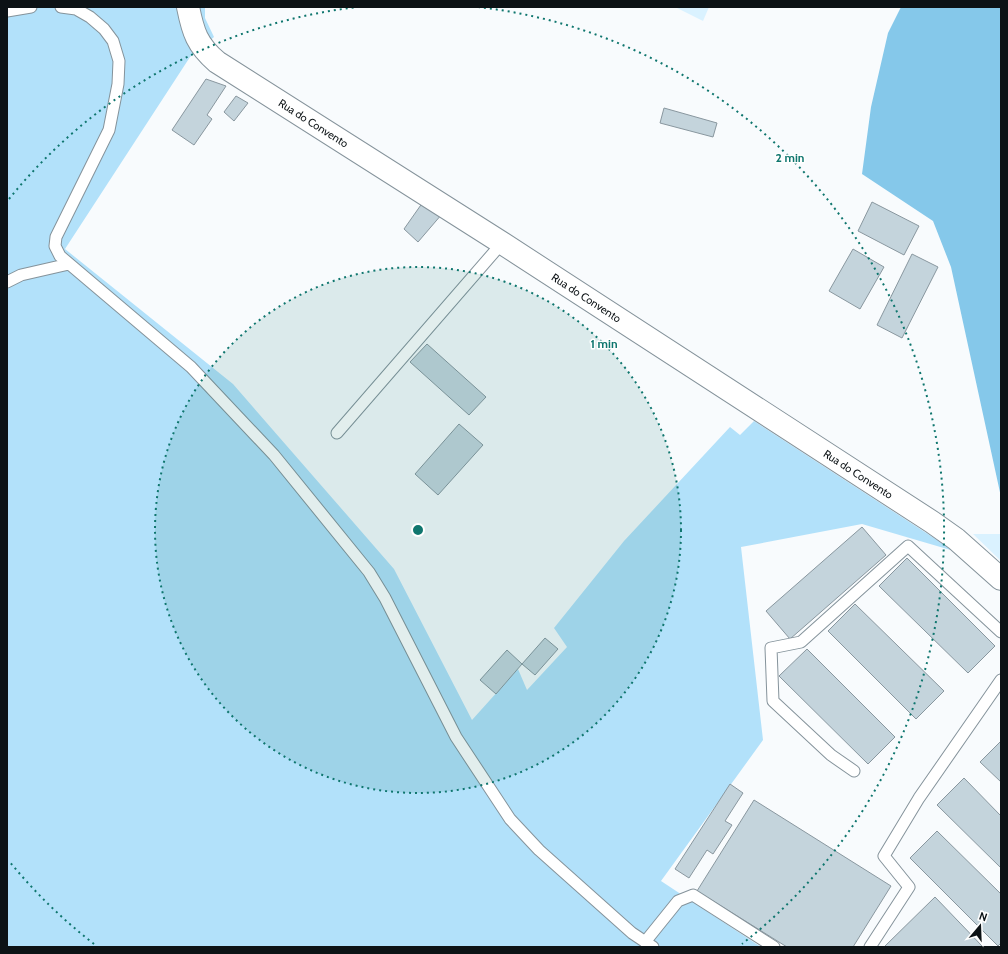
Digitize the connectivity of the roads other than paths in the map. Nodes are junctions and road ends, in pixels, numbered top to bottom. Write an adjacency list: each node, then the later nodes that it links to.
1 (31, 7): 4 (lane)
2 (65, 7): 6 (lane)
3 (188, 7): 5 (street, Rua do Convento)
4 (7, 11)
5 (502, 243): 8 (lane); 9 (street, Rua do Convento)
6 (69, 264): 7 (lane); 13 (lane)
7 (7, 282)
8 (337, 433)
9 (1001, 579)
10 (1001, 632): 12 (lane)
11 (1001, 680): 15 (lane)
12 (854, 771)
13 (649, 944): 14 (lane)
14 (774, 947)
15 (870, 947)

